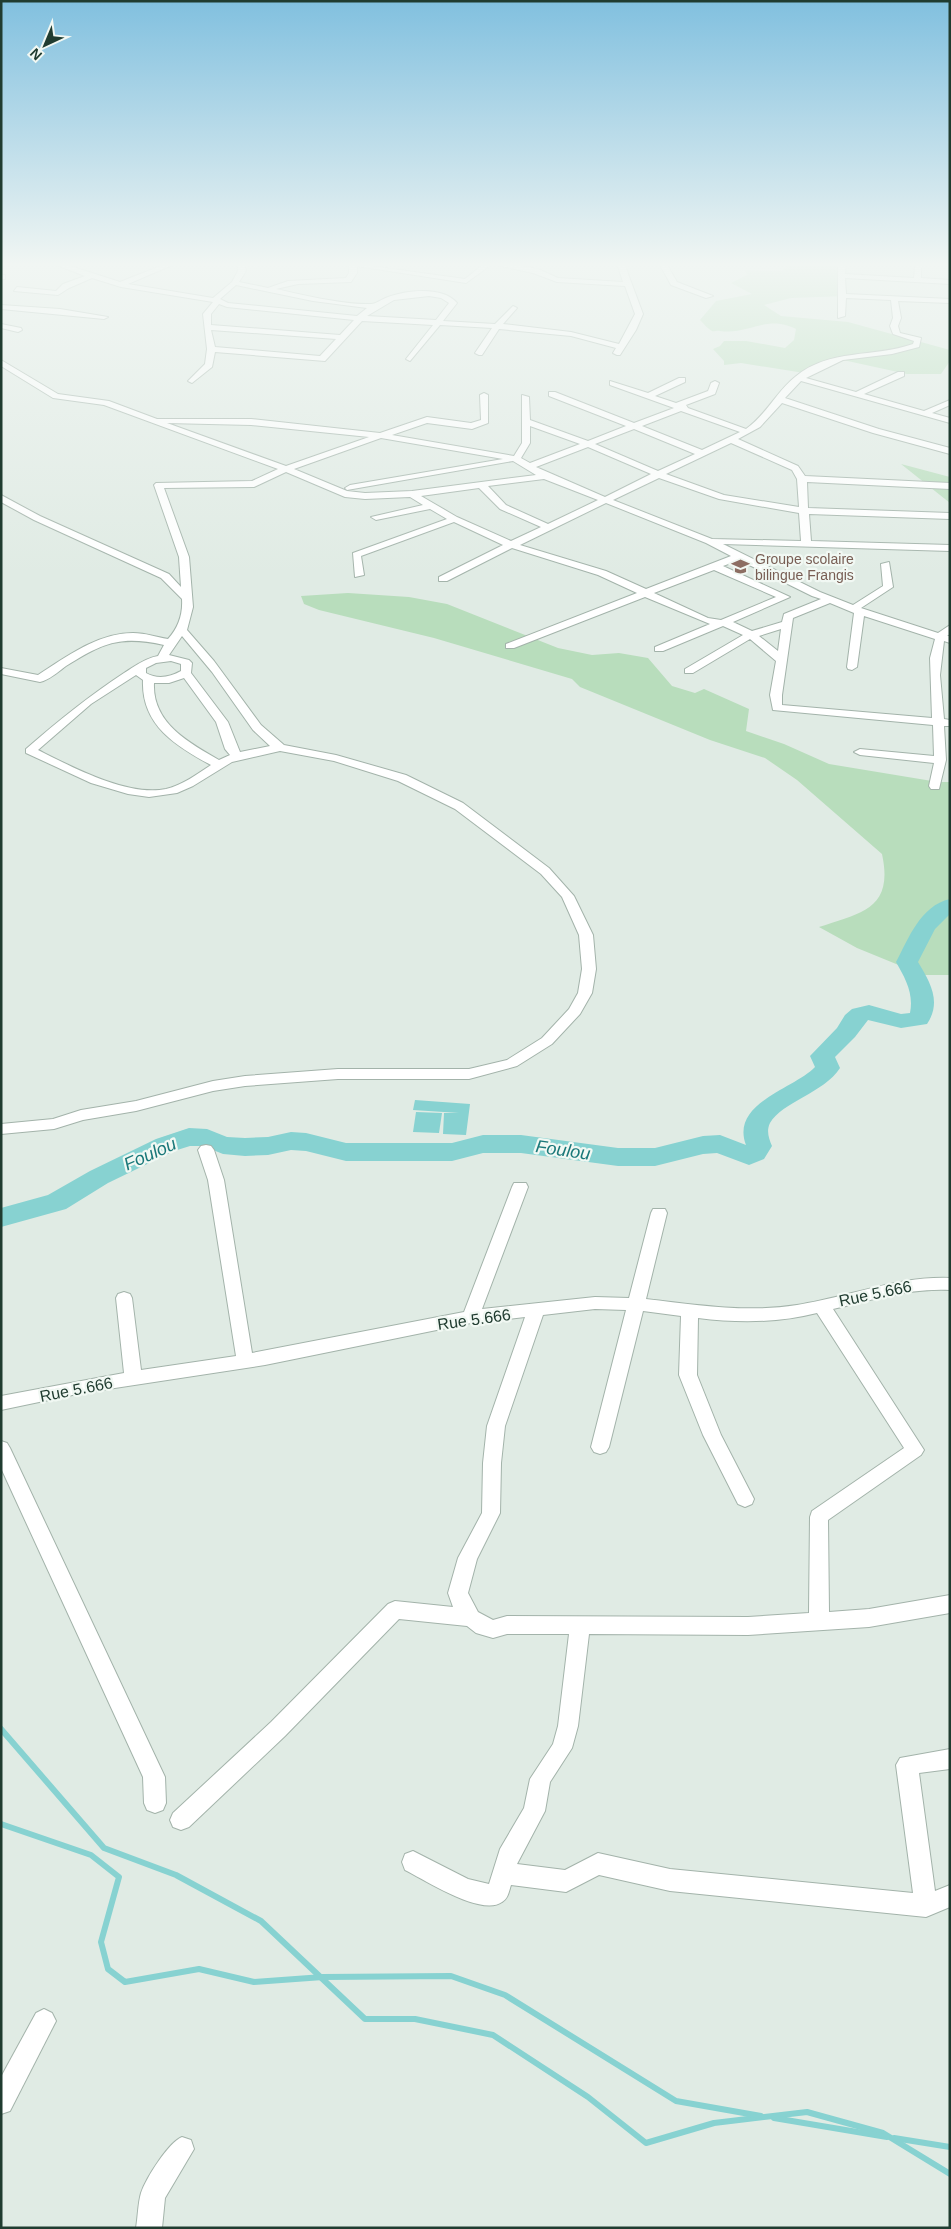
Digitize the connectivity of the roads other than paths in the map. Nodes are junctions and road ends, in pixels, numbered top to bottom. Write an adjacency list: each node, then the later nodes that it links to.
1 (9, 367): 19 (street)
2 (207, 367): 7 (street)
3 (821, 367): 5 (street)
4 (901, 374): 11 (street)
5 (798, 378): 11 (street); 15 (street)
6 (682, 380): 13 (street)
7 (192, 381)
8 (613, 383): 13 (street)
9 (715, 383): 17 (street)
10 (552, 394): 22 (street)
11 (858, 394): 18 (street)
12 (484, 395): 24 (street)
13 (650, 395): 17 (street)
14 (525, 397): 21 (street)
15 (779, 399): 23 (street); 27 (street)
16 (950, 402): 18 (street)
17 (681, 406): 22 (street); 23 (street)
18 (924, 414): 20 (street)
19 (151, 420): 24 (street); 31 (street)
20 (950, 421)
21 (526, 422): 26 (street); 29 (street)
22 (632, 426): 26 (street); 28 (street)
23 (747, 432): 25 (street)
24 (381, 435): 29 (street); 31 (street)
25 (730, 440): 28 (street); 34 (street)
26 (587, 444): 30 (street); 32 (street)
27 (950, 451)
28 (701, 453): 32 (street)
29 (516, 460): 30 (street); 37 (street)
30 (529, 467): 33 (street)
31 (286, 469): 37 (street); 57 (street)
32 (660, 475): 40 (street); 42 (street)
33 (545, 476): 35 (street); 40 (street)
34 (802, 479): 36 (street); 42 (street)
35 (482, 486): 38 (street); 46 (street)
36 (950, 486)
37 (335, 490): 38 (street)
38 (412, 494): 41 (street)
39 (1, 498): 57 (street)
40 (606, 500): 46 (street); 47 (street)
41 (430, 506): 44 (street); 45 (street)
42 (804, 511): 43 (street); 48 (street)
43 (950, 516)
44 (376, 517)
45 (454, 519): 49 (street); 54 (street)
46 (548, 527): 49 (street)
47 (709, 540): 48 (street); 51 (street)
48 (806, 544): 50 (street)
49 (511, 545): 55 (street); 56 (street)
50 (950, 548)
51 (740, 556): 53 (street); 58 (street)
52 (886, 564): 59 (street)
53 (714, 566): 56 (street); 60 (street)
54 (359, 575)
55 (443, 579)
56 (644, 593): 60 (street); 67 (street)
57 (186, 597): 63 (street)
58 (831, 600): 59 (street); 61 (street)
59 (856, 610): 65 (street); 72 (street)
60 (724, 622): 64 (street); 68 (street)
61 (785, 626): 64 (street); 70 (street)
62 (950, 628): 65 (street)
63 (182, 630): 66 (street); 78 (street)
64 (752, 634): 70 (street); 74 (street)
65 (945, 639): 77 (street)
66 (170, 643): 69 (street); 73 (street)
67 (510, 646)
68 (659, 649)
69 (162, 658): 71 (street); 75 (street)
70 (782, 660): 77 (street)
71 (141, 667): 76 (street); 82 (street)
72 (852, 667)
73 (1, 671)
74 (689, 671)
75 (186, 673): 76 (street); 80 (street)
76 (149, 679): 82 (street)
77 (944, 722): 81 (street)
78 (280, 748): 80 (street); 84 (street)
79 (860, 752): 81 (street)
80 (237, 756): 82 (street)
81 (940, 760): 83 (street)
82 (219, 765)
83 (935, 786)
84 (1, 1128)
85 (206, 1150): 95 (street)
86 (520, 1187): 94 (street)
87 (659, 1213): 90 (street)
88 (950, 1284): 91 (street, Rue 5.666)
89 (124, 1298): 96 (street)
90 (635, 1304): 92 (street, Rue 5.666); 93 (street, Rue 5.666); 98 (street)
91 (821, 1305): 93 (street, Rue 5.666); 103 (street)
92 (536, 1311): 94 (street, Rue 5.666); 102 (street)
93 (690, 1312): 100 (street)
94 (471, 1317): 95 (street, Rue 5.666)
95 (246, 1361): 96 (street, Rue 5.666)
96 (133, 1378): 97 (street, Rue 5.666)
97 (1, 1403)
98 (600, 1446)
99 (1, 1448): 106 (street)
100 (745, 1499)
101 (950, 1604): 103 (street)
102 (471, 1618): 104 (street); 107 (street)
103 (819, 1621): 104 (street)
104 (580, 1625): 109 (street)
105 (950, 1759): 111 (street)
106 (155, 1803)
107 (181, 1820)
108 (413, 1862): 109 (street)
109 (503, 1873): 111 (street)
110 (950, 1896): 111 (street)
111 (926, 1906)
112 (44, 2021): 113 (street)
113 (1, 2102)
114 (182, 2150): 115 (street)
115 (149, 2228)

